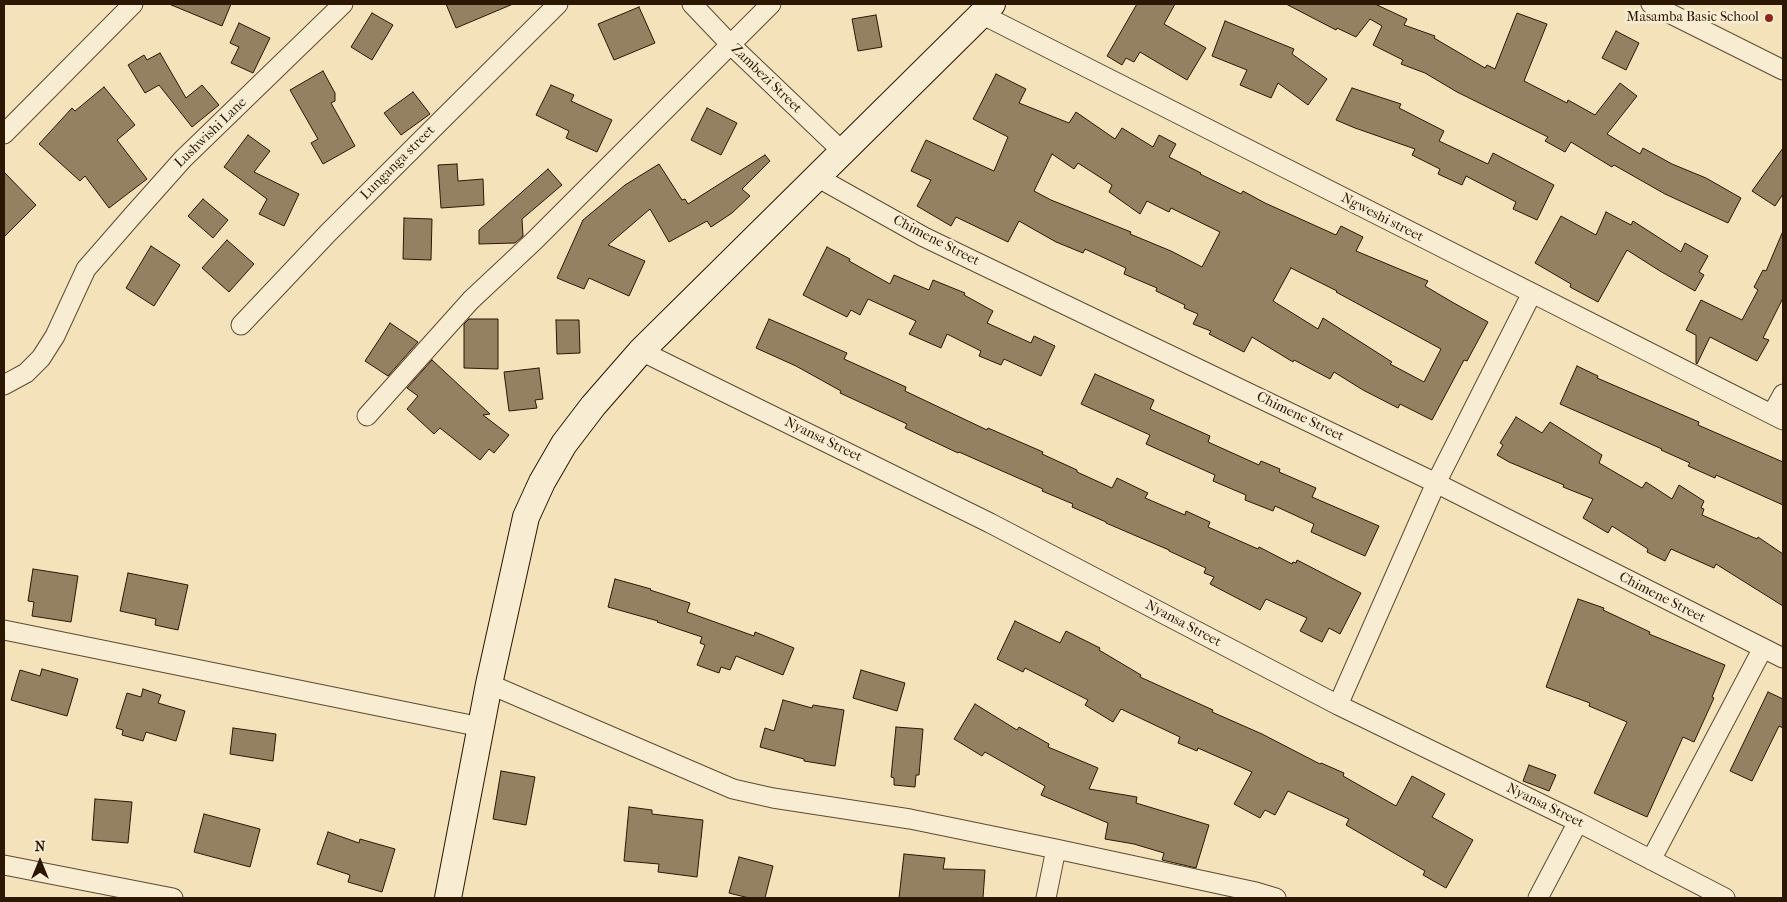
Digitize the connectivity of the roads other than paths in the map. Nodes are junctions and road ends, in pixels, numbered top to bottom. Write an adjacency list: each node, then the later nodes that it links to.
1 (133, 4): 10 (street)
2 (343, 4): 16 (street, Lushwishi Lane)
3 (558, 4): 14 (street, Lunganga street)
4 (692, 4): 8 (street, Zambezi Street)
5 (771, 4): 8 (street)
6 (1651, 4): 9 (street)
7 (987, 9): 11 (street); 13 (street, Ngweshi street)
8 (731, 44): 11 (street, Zambezi Street); 18 (street)
9 (1783, 70)
10 (4, 134)
11 (842, 152): 12 (street)
12 (817, 177): 15 (street); 20 (street, Chimene Street)
13 (1532, 294): 19 (street, Ngweshi street); 20 (street)
14 (241, 326)
15 (641, 351): 24 (street); 25 (street, Nyansa Street)
16 (4, 384)
17 (1783, 394): 19 (street)
18 (367, 416)
19 (1778, 417)
20 (1436, 484): 22 (street, Chimene Street); 25 (street)
21 (4, 630): 26 (street)
22 (1763, 648): 23 (street, Chimene Street); 29 (street)
23 (1783, 658)
24 (489, 684): 26 (street); 28 (street)
25 (1338, 706): 27 (street, Nyansa Street)
26 (481, 727): 32 (street)
27 (1578, 822): 29 (street, Nyansa Street); 35 (street)
28 (1056, 849): 33 (street); 34 (street)
29 (1651, 860): 36 (street, Nyansa Street)
30 (4, 865): 31 (street)
31 (173, 898)
32 (448, 898)
33 (1046, 898)
34 (1276, 898)
35 (1538, 898)
36 (1725, 898)

